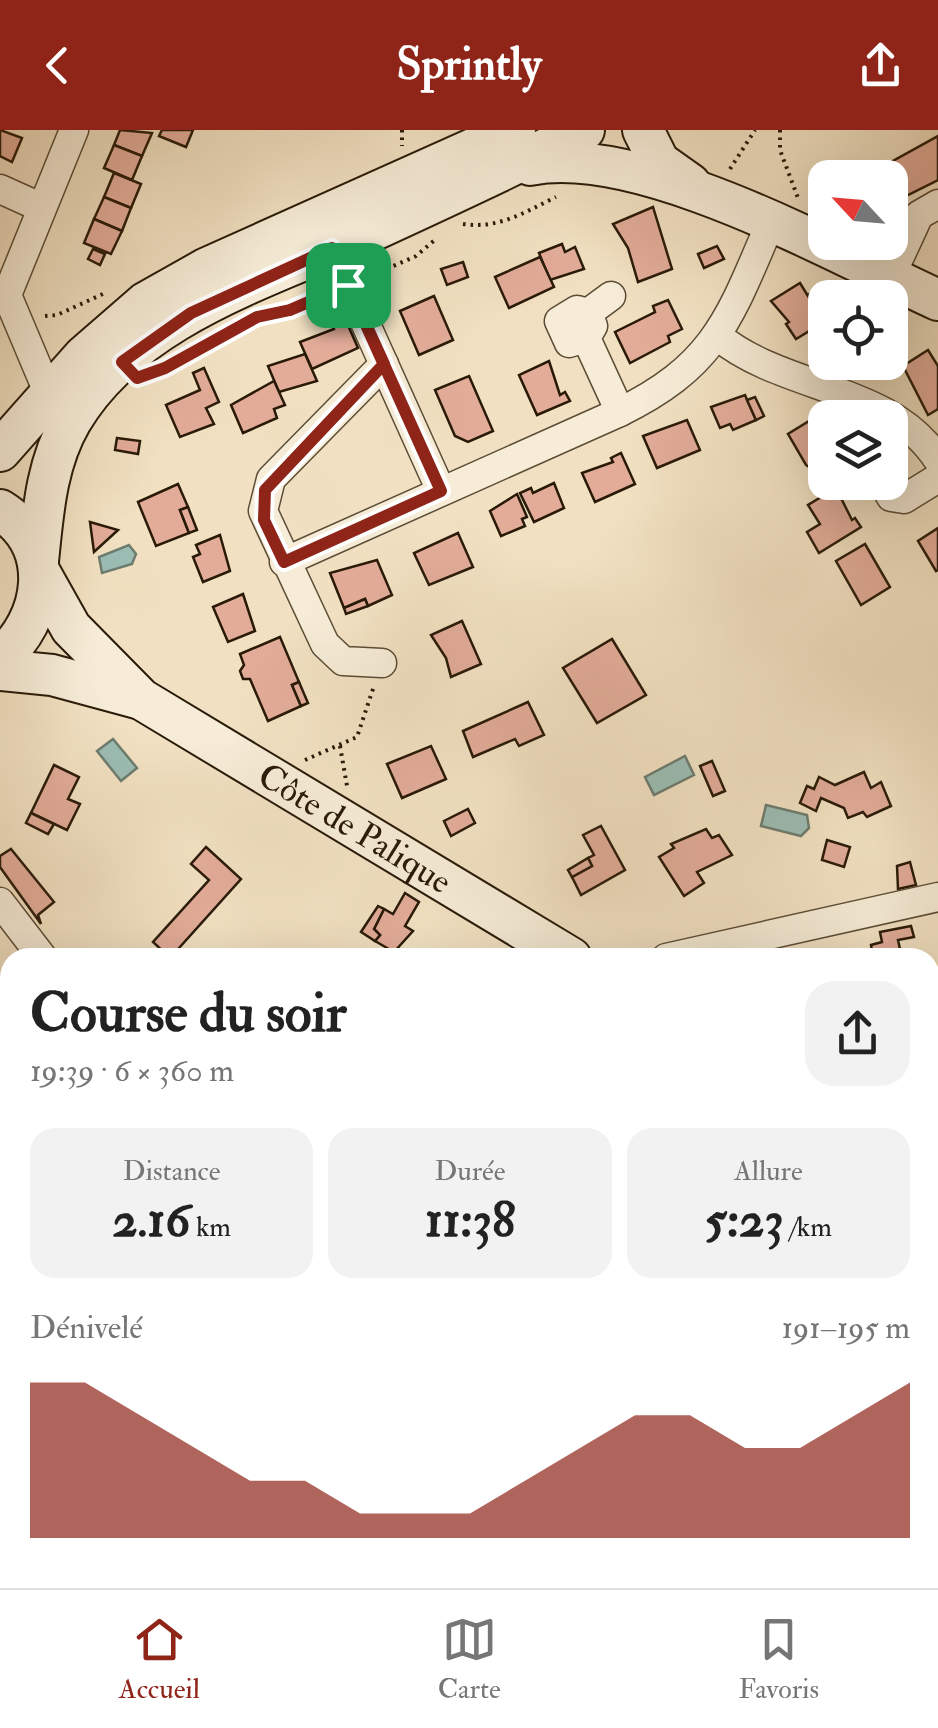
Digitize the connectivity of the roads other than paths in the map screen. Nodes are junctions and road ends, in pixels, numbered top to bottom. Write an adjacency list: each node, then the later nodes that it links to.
1 (74, 130): 10 (street)
2 (516, 130): 18 (street)
3 (584, 130): 6 (street)
4 (644, 130): 8 (street)
5 (604, 147): 6 (street); 8 (street)
6 (502, 172): 12 (street)
7 (0, 189): 10 (street)
8 (710, 198): 11 (street)
9 (938, 204): 13 (street)
10 (40, 207): 18 (street)
11 (781, 229): 13 (street); 16 (street)
12 (332, 248): 17 (street); 29 (street)
13 (890, 278): 15 (street)
14 (610, 296): 20 (street)
15 (938, 300)
16 (719, 336): 19 (street); 20 (street)
17 (384, 364): 25 (street); 28 (street)
18 (50, 397): 22 (street)
19 (849, 400)
20 (620, 412): 25 (street)
21 (908, 428): 23 (street)
22 (0, 451)
23 (938, 460)
24 (938, 478): 26 (street)
25 (441, 491): 28 (street)
26 (908, 497)
27 (0, 510): 29 (street, Côte de Palique)
28 (284, 562): 31 (street)
29 (38, 566): 30 (street); 33 (street, Côte de Palique)
30 (0, 658)
31 (382, 663)
32 (0, 670): 33 (street, Côte de Palique)
33 (141, 699): 38 (street, Côte de Palique)
34 (931, 898): 36 (street); 39 (street)
35 (0, 902): 37 (street)
36 (938, 925)
37 (35, 948)
38 (554, 948)
39 (710, 948)

